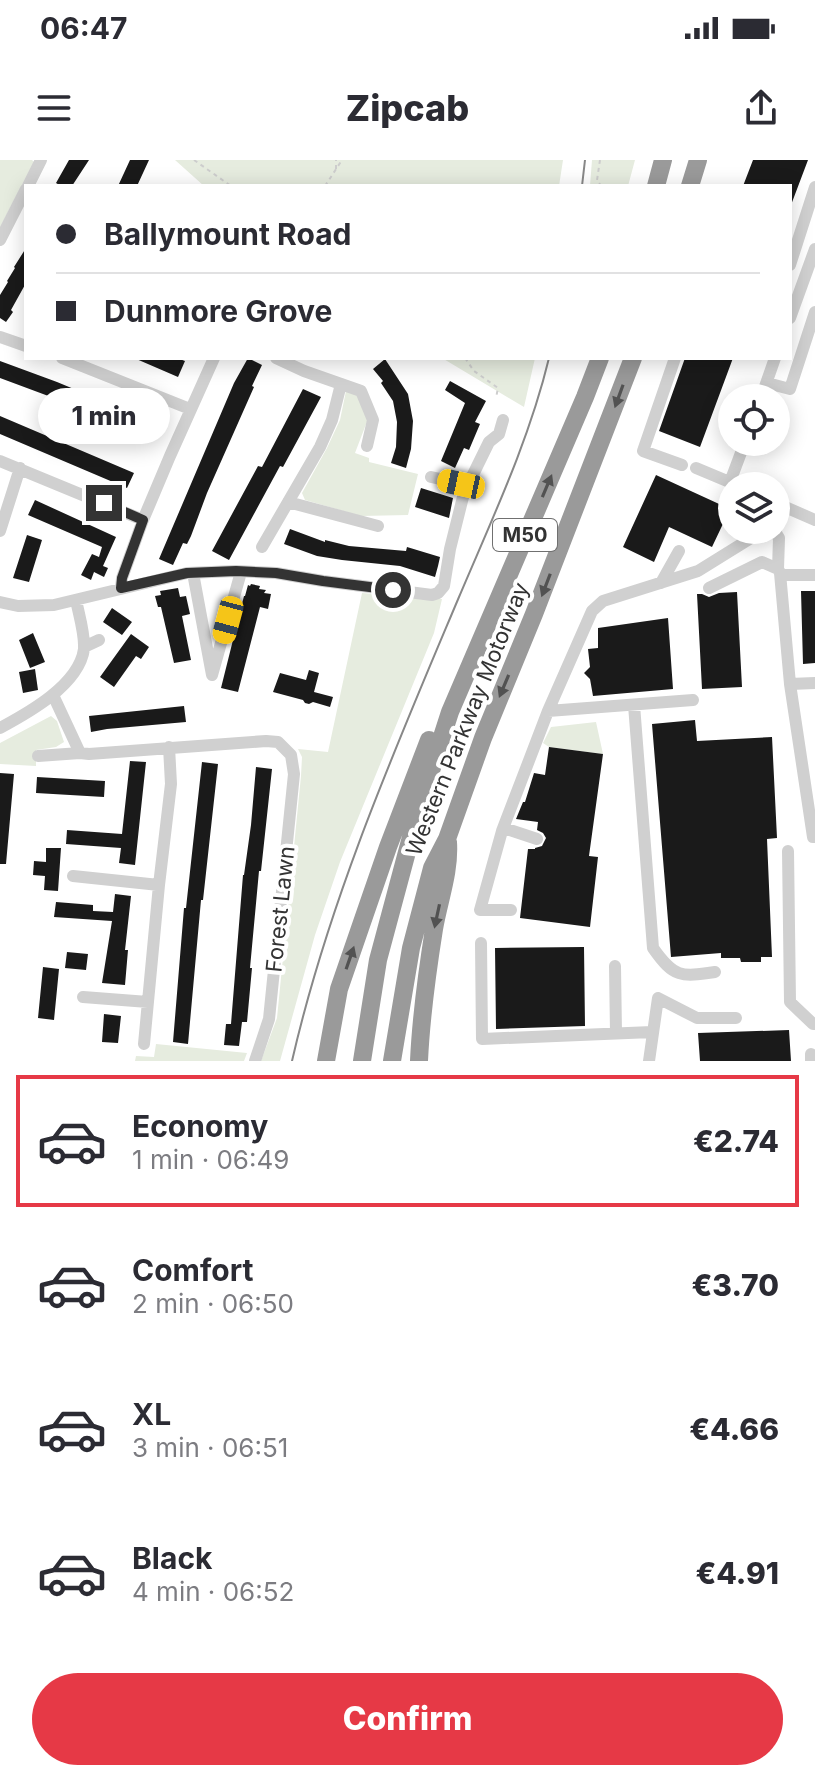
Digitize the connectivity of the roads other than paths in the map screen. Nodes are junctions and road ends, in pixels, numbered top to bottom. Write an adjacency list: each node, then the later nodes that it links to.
1 (41, 160): 4 (street)
2 (663, 160): 5 (highway)
3 (698, 160): 6 (highway)
4 (29, 184)
5 (657, 184)
6 (691, 184)
7 (815, 187): 11 (street)
8 (24, 194): 9 (street)
9 (0, 240)
10 (815, 249): 13 (street)
11 (792, 259)
12 (792, 274): 13 (street)
13 (802, 286): 14 (street)
14 (792, 312)
15 (815, 312): 25 (street)
16 (0, 337): 17 (street)
17 (24, 345)
18 (79, 360): 27 (street)
19 (213, 360): 27 (street)
20 (280, 360): 26 (street)
21 (599, 360): 62 (highway, Western Parkway Motorway / M50, one-way to 21)
22 (632, 360): 69 (highway, Western Parkway Motorway / M50, one-way to 69)
23 (674, 360): 33 (street)
24 (774, 360): 25 (street)
25 (767, 383)
26 (341, 384): 29 (street); 35 (street)
27 (190, 409): 37 (street)
28 (503, 420): 34 (street)
29 (367, 446)
30 (0, 461): 31 (street)
31 (20, 468): 37 (street); 40 (street)
32 (431, 477): 34 (street)
33 (718, 478)
34 (468, 485): 46 (street)
35 (288, 502): 39 (street); 43 (street)
36 (790, 510): 38 (street)
37 (143, 520): 50 (street)
38 (815, 520)
39 (378, 526)
40 (0, 531)
41 (741, 544): 49 (street)
42 (779, 544): 45 (street)
43 (262, 547)
44 (679, 551): 49 (street)
45 (779, 571): 48 (street); 51 (street); 57 (street)
46 (241, 572): 47 (street); 47 (street)
47 (193, 573): 50 (street)
48 (815, 575)
49 (661, 583): 61 (street)
50 (121, 588): 52 (street)
51 (709, 588)
52 (76, 600): 53 (street); 55 (street)
53 (0, 602)
54 (99, 640): 55 (street)
55 (84, 647): 58 (street)
56 (815, 683): 57 (street)
57 (790, 684): 68 (street)
58 (53, 695): 63 (street); 65 (street)
59 (693, 700): 60 (street)
60 (634, 705): 61 (street); 77 (street)
61 (548, 711): 67 (street)
62 (450, 712): 86 (highway, M50, one-way to 62); 87 (highway, Western Parkway Motorway / M50)
63 (0, 728)
64 (169, 747): 65 (street); 73 (street); 85 (street, Forest Lawn)
65 (80, 753): 66 (street)
66 (38, 756)
67 (504, 828): 70 (street); 74 (street)
68 (815, 837)
69 (447, 839): 88 (highway, Western Parkway Motorway / M50); 89 (highway, M50, one-way to 89)
70 (537, 839)
71 (788, 851): 81 (street)
72 (73, 876): 73 (street)
73 (159, 885): 79 (street)
74 (511, 910)
75 (481, 943): 83 (street)
76 (615, 966): 83 (street)
77 (715, 972)
78 (83, 997): 79 (street)
79 (148, 1002): 84 (street)
80 (736, 1018): 82 (street)
81 (815, 1024)
82 (652, 1032): 83 (street); 90 (street)
83 (616, 1033)
84 (144, 1044)
85 (255, 1061)
86 (324, 1061)
87 (362, 1061)
88 (392, 1061)
89 (419, 1061)
90 (649, 1061)

